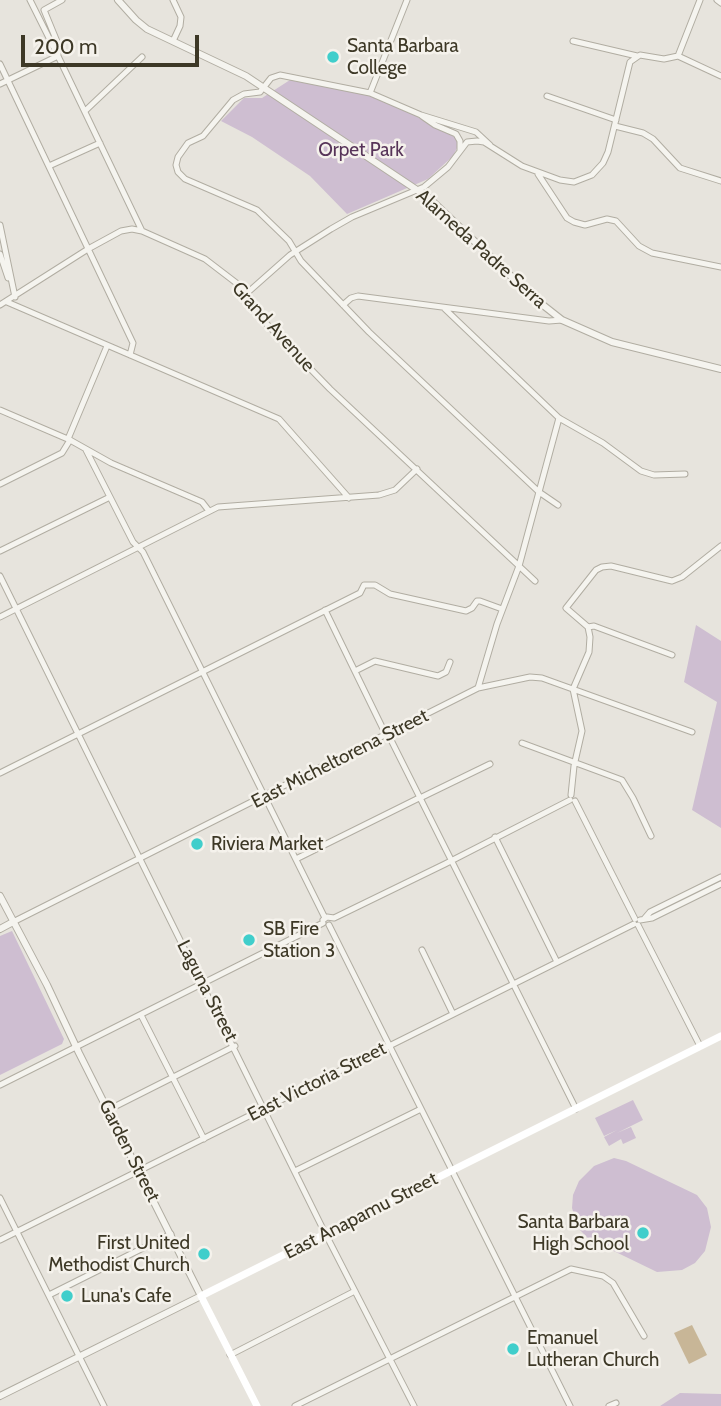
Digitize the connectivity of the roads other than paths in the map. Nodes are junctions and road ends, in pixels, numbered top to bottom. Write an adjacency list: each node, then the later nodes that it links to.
1 (30, 0): 9 (street)
2 (62, 0): 9 (street)
3 (118, 0): 7 (street, Alameda Padre Serra)
4 (173, 0): 7 (street)
5 (407, 0): 18 (street)
6 (700, 0): 11 (street)
7 (173, 41): 17 (street, Alameda Padre Serra)
8 (573, 41): 10 (street)
9 (58, 56): 15 (street); 20 (street)
10 (637, 56): 11 (street); 22 (street)
11 (678, 56): 14 (street)
12 (142, 57): 20 (street)
13 (0, 64): 15 (street)
14 (721, 76)
15 (7, 80): 16 (street); 26 (street)
16 (0, 84)
17 (264, 88): 18 (street); 29 (street, Alameda Padre Serra); 33 (street)
18 (370, 93): 21 (street)
19 (547, 96): 22 (street)
20 (85, 111): 23 (street)
21 (421, 115): 24 (street); 25 (street)
22 (615, 123): 27 (street); 28 (street)
23 (100, 143): 26 (street); 31 (street)
24 (490, 145): 25 (street); 27 (street)
25 (460, 150): 29 (street)
26 (49, 166): 32 (street)
27 (537, 172): 35 (street)
28 (721, 181)
29 (418, 190): 33 (street); 42 (street, Alameda Padre Serra)
30 (0, 225): 37 (street)
31 (142, 231): 32 (street); 36 (street, Grand Avenue)
32 (88, 249): 37 (street); 44 (street)
33 (295, 251): 36 (street); 40 (street)
34 (0, 254): 37 (street)
35 (721, 267)
36 (246, 294): 50 (street, Grand Avenue)
37 (15, 297): 38 (street)
38 (7, 302): 39 (street); 43 (street)
39 (0, 305)
40 (344, 305): 41 (street); 53 (street)
41 (445, 309): 42 (street); 47 (street)
42 (562, 320): 45 (street, Alameda Padre Serra)
43 (107, 346): 44 (street); 48 (street)
44 (130, 355): 55 (street)
45 (721, 369)
46 (0, 410): 48 (street)
47 (559, 418): 51 (street); 53 (street)
48 (69, 439): 49 (street); 52 (street)
49 (86, 450): 54 (street); 57 (street)
50 (417, 469): 55 (street); 61 (street, Grand Avenue)
51 (685, 474)
52 (0, 484)
53 (539, 492): 56 (street); 61 (street)
54 (110, 497): 58 (street); 60 (street)
55 (349, 498): 57 (street)
56 (558, 505)
57 (209, 511): 58 (street)
58 (139, 547): 64 (street); 71 (street)
59 (721, 547): 68 (street)
60 (0, 551)
61 (519, 566): 63 (street, Grand Avenue); 65 (street)
62 (0, 576): 64 (street, Laguna Street)
63 (535, 581)
64 (16, 609): 67 (street); 76 (street, Laguna Street)
65 (502, 609): 66 (street); 73 (street)
66 (325, 610): 71 (street); 72 (street)
67 (0, 617)
68 (588, 627): 69 (street); 74 (street)
69 (672, 655)
70 (450, 662): 72 (street)
71 (203, 671): 76 (street); 82 (street)
72 (355, 671): 77 (street)
73 (478, 688): 74 (street, East Micheltorena Street); 77 (street, East Micheltorena Street)
74 (573, 689): 75 (street, East Micheltorena Street); 79 (street)
75 (692, 732)
76 (79, 734): 81 (street); 87 (street, Laguna Street)
77 (387, 735): 82 (street, East Micheltorena Street); 83 (street)
78 (522, 743): 79 (street)
79 (575, 761): 84 (street); 85 (street)
80 (490, 764): 83 (street)
81 (0, 773)
82 (265, 796): 87 (street, East Micheltorena Street); 88 (street)
83 (419, 798): 88 (street); 89 (street)
84 (572, 799): 86 (street); 95 (street)
85 (651, 836)
86 (495, 838): 89 (street); 98 (street)
87 (141, 858): 94 (street, East Micheltorena Street); 99 (street, Laguna Street)
88 (296, 859): 93 (street)
89 (452, 861): 93 (street); 100 (street)
90 (721, 877): 95 (street, East Victoria Street)
91 (721, 884): 95 (street, East Victoria Street)
92 (0, 896): 94 (street, Garden Street)
93 (327, 921): 99 (street); 105 (street)
94 (13, 922): 96 (street, East Micheltorena Street); 107 (street, Garden Street)
95 (638, 922): 98 (street, East Victoria Street); 106 (street)
96 (0, 929)
97 (422, 950): 101 (street)
98 (557, 962): 100 (street, East Victoria Street)
99 (203, 984): 102 (street); 104 (street, Laguna Street)
100 (513, 984): 101 (street, East Victoria Street); 112 (street)
101 (453, 1014): 105 (street, East Victoria Street)
102 (141, 1015): 107 (street); 108 (street)
103 (721, 1036): 106 (main road, East Anapamu Street)
104 (235, 1046): 108 (street); 110 (street, Laguna Street)
105 (389, 1046): 110 (street, East Victoria Street); 111 (street)
106 (699, 1046): 112 (main road, East Anapamu Street)
107 (76, 1047): 109 (street); 113 (street, Garden Street)
108 (172, 1077): 113 (street); 114 (street)
109 (0, 1085)
110 (265, 1108): 114 (street, East Victoria Street); 117 (street, Laguna Street)
111 (421, 1109): 115 (street); 117 (street)
112 (576, 1109): 115 (main road, East Anapamu Street)
113 (108, 1110): 116 (street, Garden Street)
114 (204, 1139): 116 (street, East Victoria Street)
115 (452, 1170): 120 (main road, East Anapamu Street); 125 (street)
116 (138, 1171): 119 (street, East Victoria Street); 121 (street, Garden Street)
117 (295, 1171): 120 (street, Laguna Street)
118 (0, 1198): 119 (street)
119 (16, 1232): 122 (street, East Victoria Street); 124 (street)
120 (326, 1233): 123 (street, Laguna Street); 126 (main road, East Anapamu Street)
121 (171, 1234): 124 (street); 126 (street, Garden Street)
122 (0, 1240)
123 (355, 1291): 128 (street); 130 (street, Laguna Street)
124 (49, 1295): 129 (street)
125 (514, 1295): 127 (street); 130 (street); 136 (street)
126 (201, 1296): 128 (main road, Garden Street); 129 (street, East Anapamu Street)
127 (644, 1336)
128 (230, 1354): 133 (main road, Garden Street)
129 (79, 1356): 131 (street, East Anapamu Street); 132 (street)
130 (390, 1358): 134 (street); 135 (street, Laguna Street)
131 (0, 1396)
132 (104, 1406)
133 (257, 1406)
134 (295, 1406)
135 (414, 1406)
136 (570, 1406)

